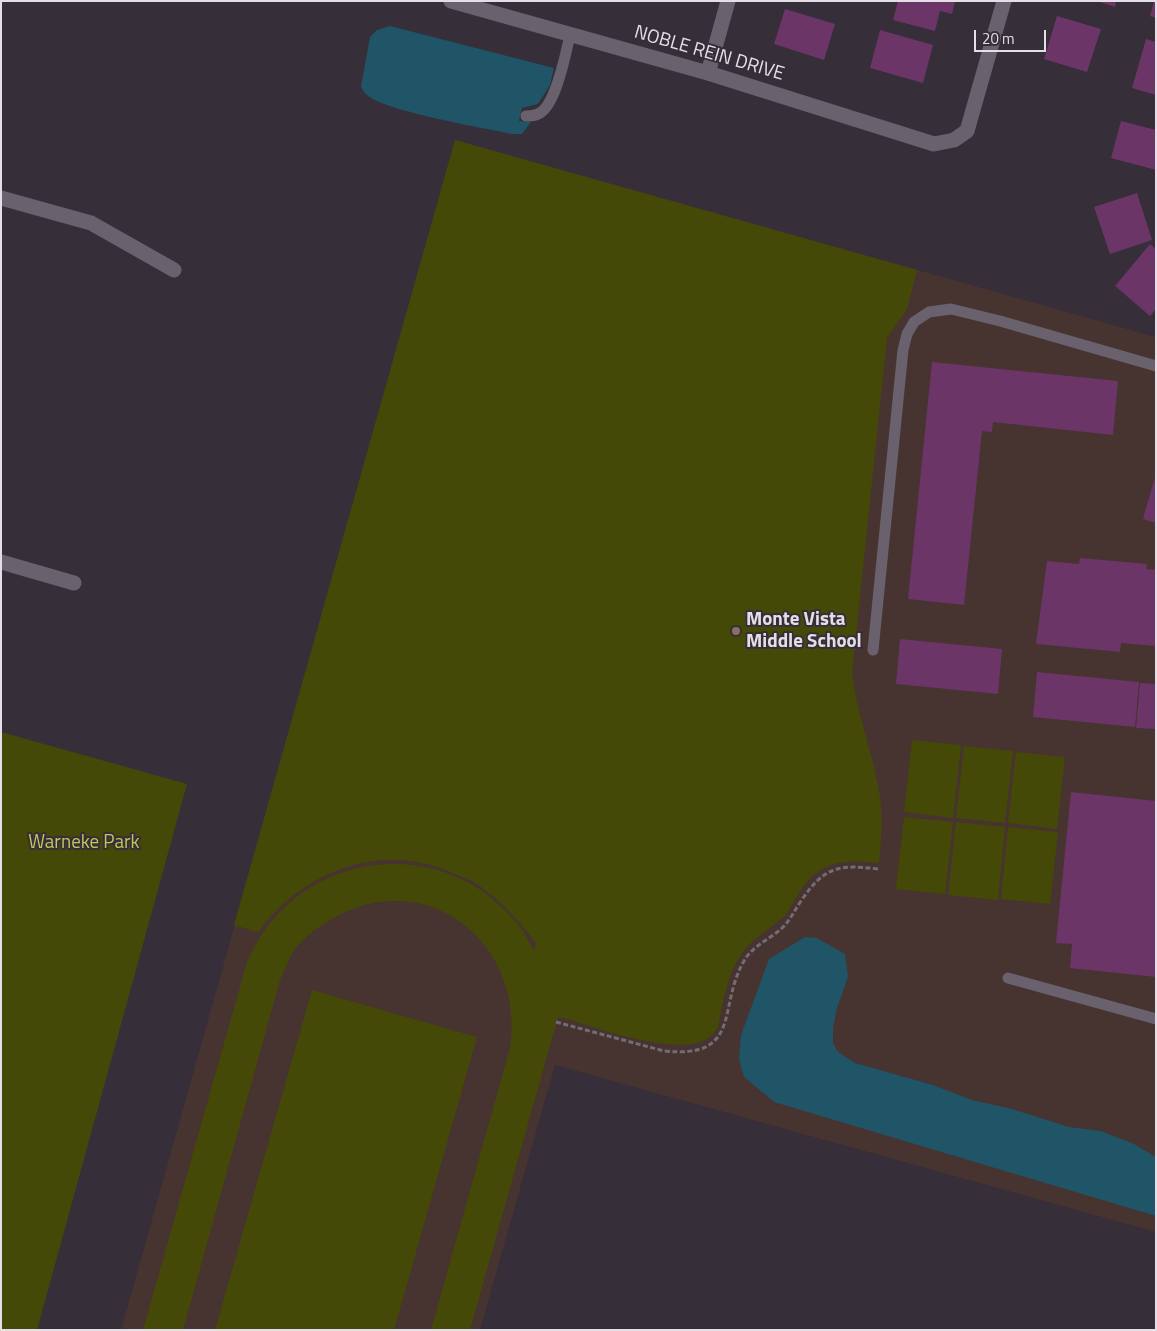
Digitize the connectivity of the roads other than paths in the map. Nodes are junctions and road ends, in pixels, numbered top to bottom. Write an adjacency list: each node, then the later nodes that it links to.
1 (451, 1): 4 (street, NOBLE REIN DRIVE)
2 (728, 1): 5 (street)
3 (1004, 1): 5 (street, NOBLE REIN DRIVE)
4 (570, 34): 5 (street, NOBLE REIN DRIVE); 6 (lane)
5 (708, 73)
6 (526, 116)
7 (1, 198): 8 (street)
8 (174, 270)
9 (1156, 366): 12 (lane)
10 (1, 562): 11 (street)
11 (74, 583)
12 (873, 650)
13 (1008, 978): 14 (lane)
14 (1156, 1019)

